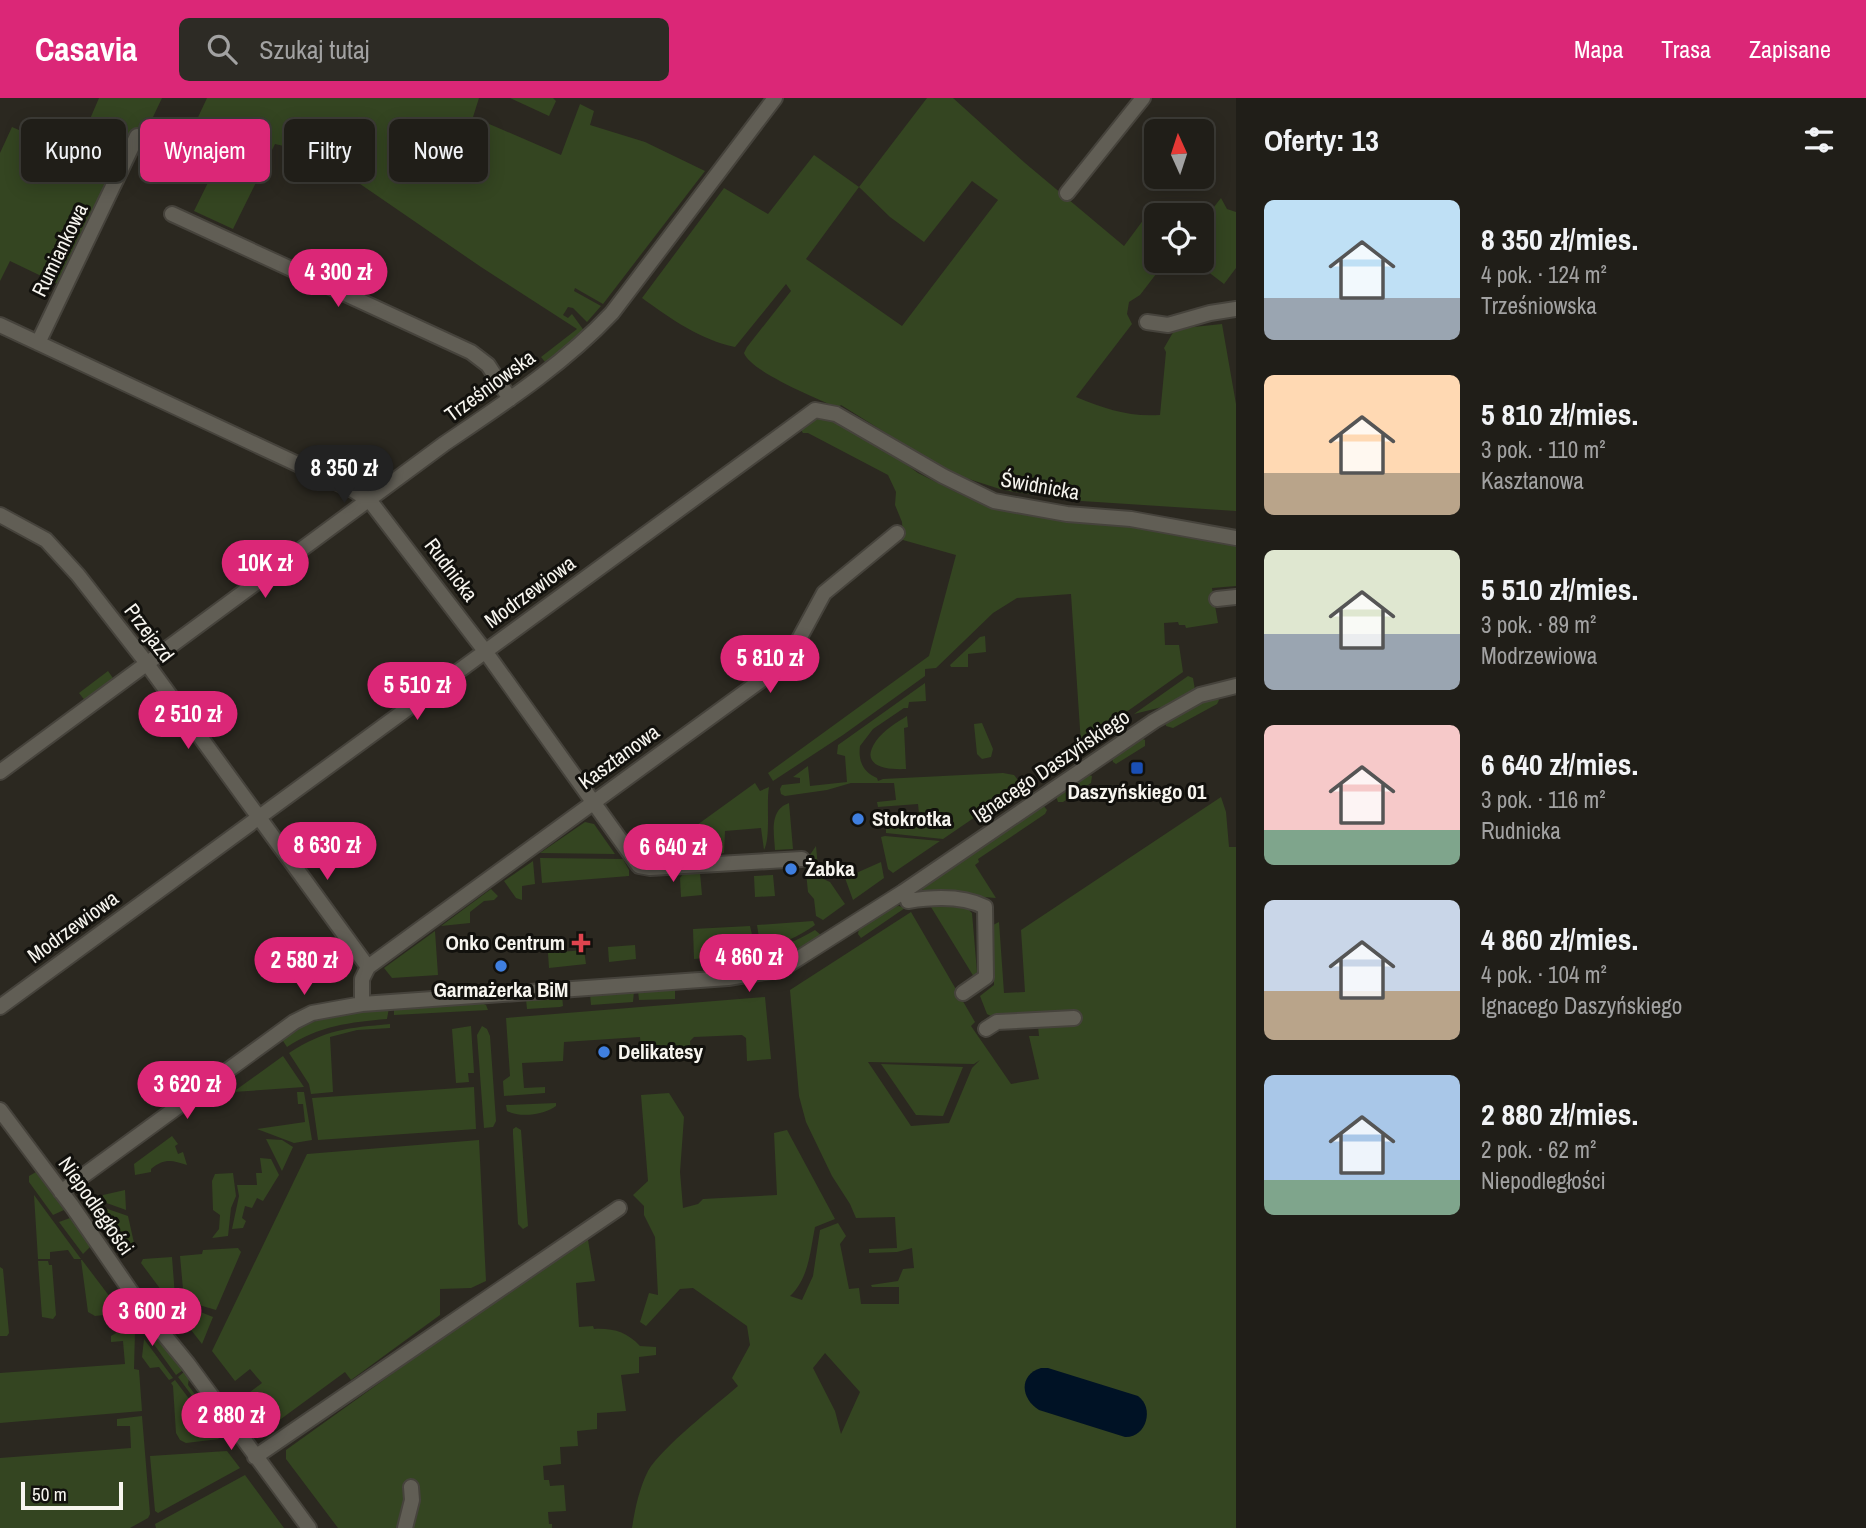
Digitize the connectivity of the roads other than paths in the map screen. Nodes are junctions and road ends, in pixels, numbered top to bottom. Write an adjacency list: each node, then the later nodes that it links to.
1 (775, 98): 10 (street, Trześniowska)
2 (1143, 98): 4 (street)
3 (137, 136): 9 (street, Rumiankowa)
4 (1067, 193)
5 (172, 214): 10 (street)
6 (1236, 309): 7 (street)
7 (1147, 322)
8 (0, 325): 9 (street, Rudnicka)
9 (38, 343): 12 (street, Rudnicka)
10 (510, 399): 12 (street, Trześniowska)
11 (815, 410): 15 (street, Świdnicka); 18 (street, Modrzewiowa)
12 (370, 501): 18 (street, Rudnicka); 19 (street, Trześniowska)
13 (0, 515): 19 (street, Przejazd)
14 (897, 533): 22 (street, Kasztanowa)
15 (1236, 538)
16 (1236, 597): 17 (street)
17 (1217, 599)
18 (485, 651): 22 (street, Rudnicka); 23 (street, Modrzewiowa)
19 (146, 665): 21 (street, Trześniowska); 23 (street, Przejazd)
20 (1236, 686): 28 (street, Ignacego Daszyńskiego)
21 (0, 772)
22 (593, 802): 24 (street, Rudnicka); 26 (street, Kasztanowa)
23 (258, 817): 26 (street, Przejazd); 29 (street, Modrzewiowa)
24 (802, 859)
25 (908, 901): 27 (street)
26 (368, 967): 28 (street)
27 (964, 993)
28 (362, 1004): 33 (street, Ignacego Daszyńskiego)
29 (0, 1007)
30 (1074, 1018): 31 (street)
31 (986, 1029)
32 (0, 1110): 33 (street, Niepodległości)
33 (61, 1192): 35 (street, Niepodległości)
34 (619, 1208): 35 (street)
35 (256, 1457): 37 (street, Niepodległości)
36 (411, 1487): 38 (street)
37 (309, 1528)
38 (405, 1528)

